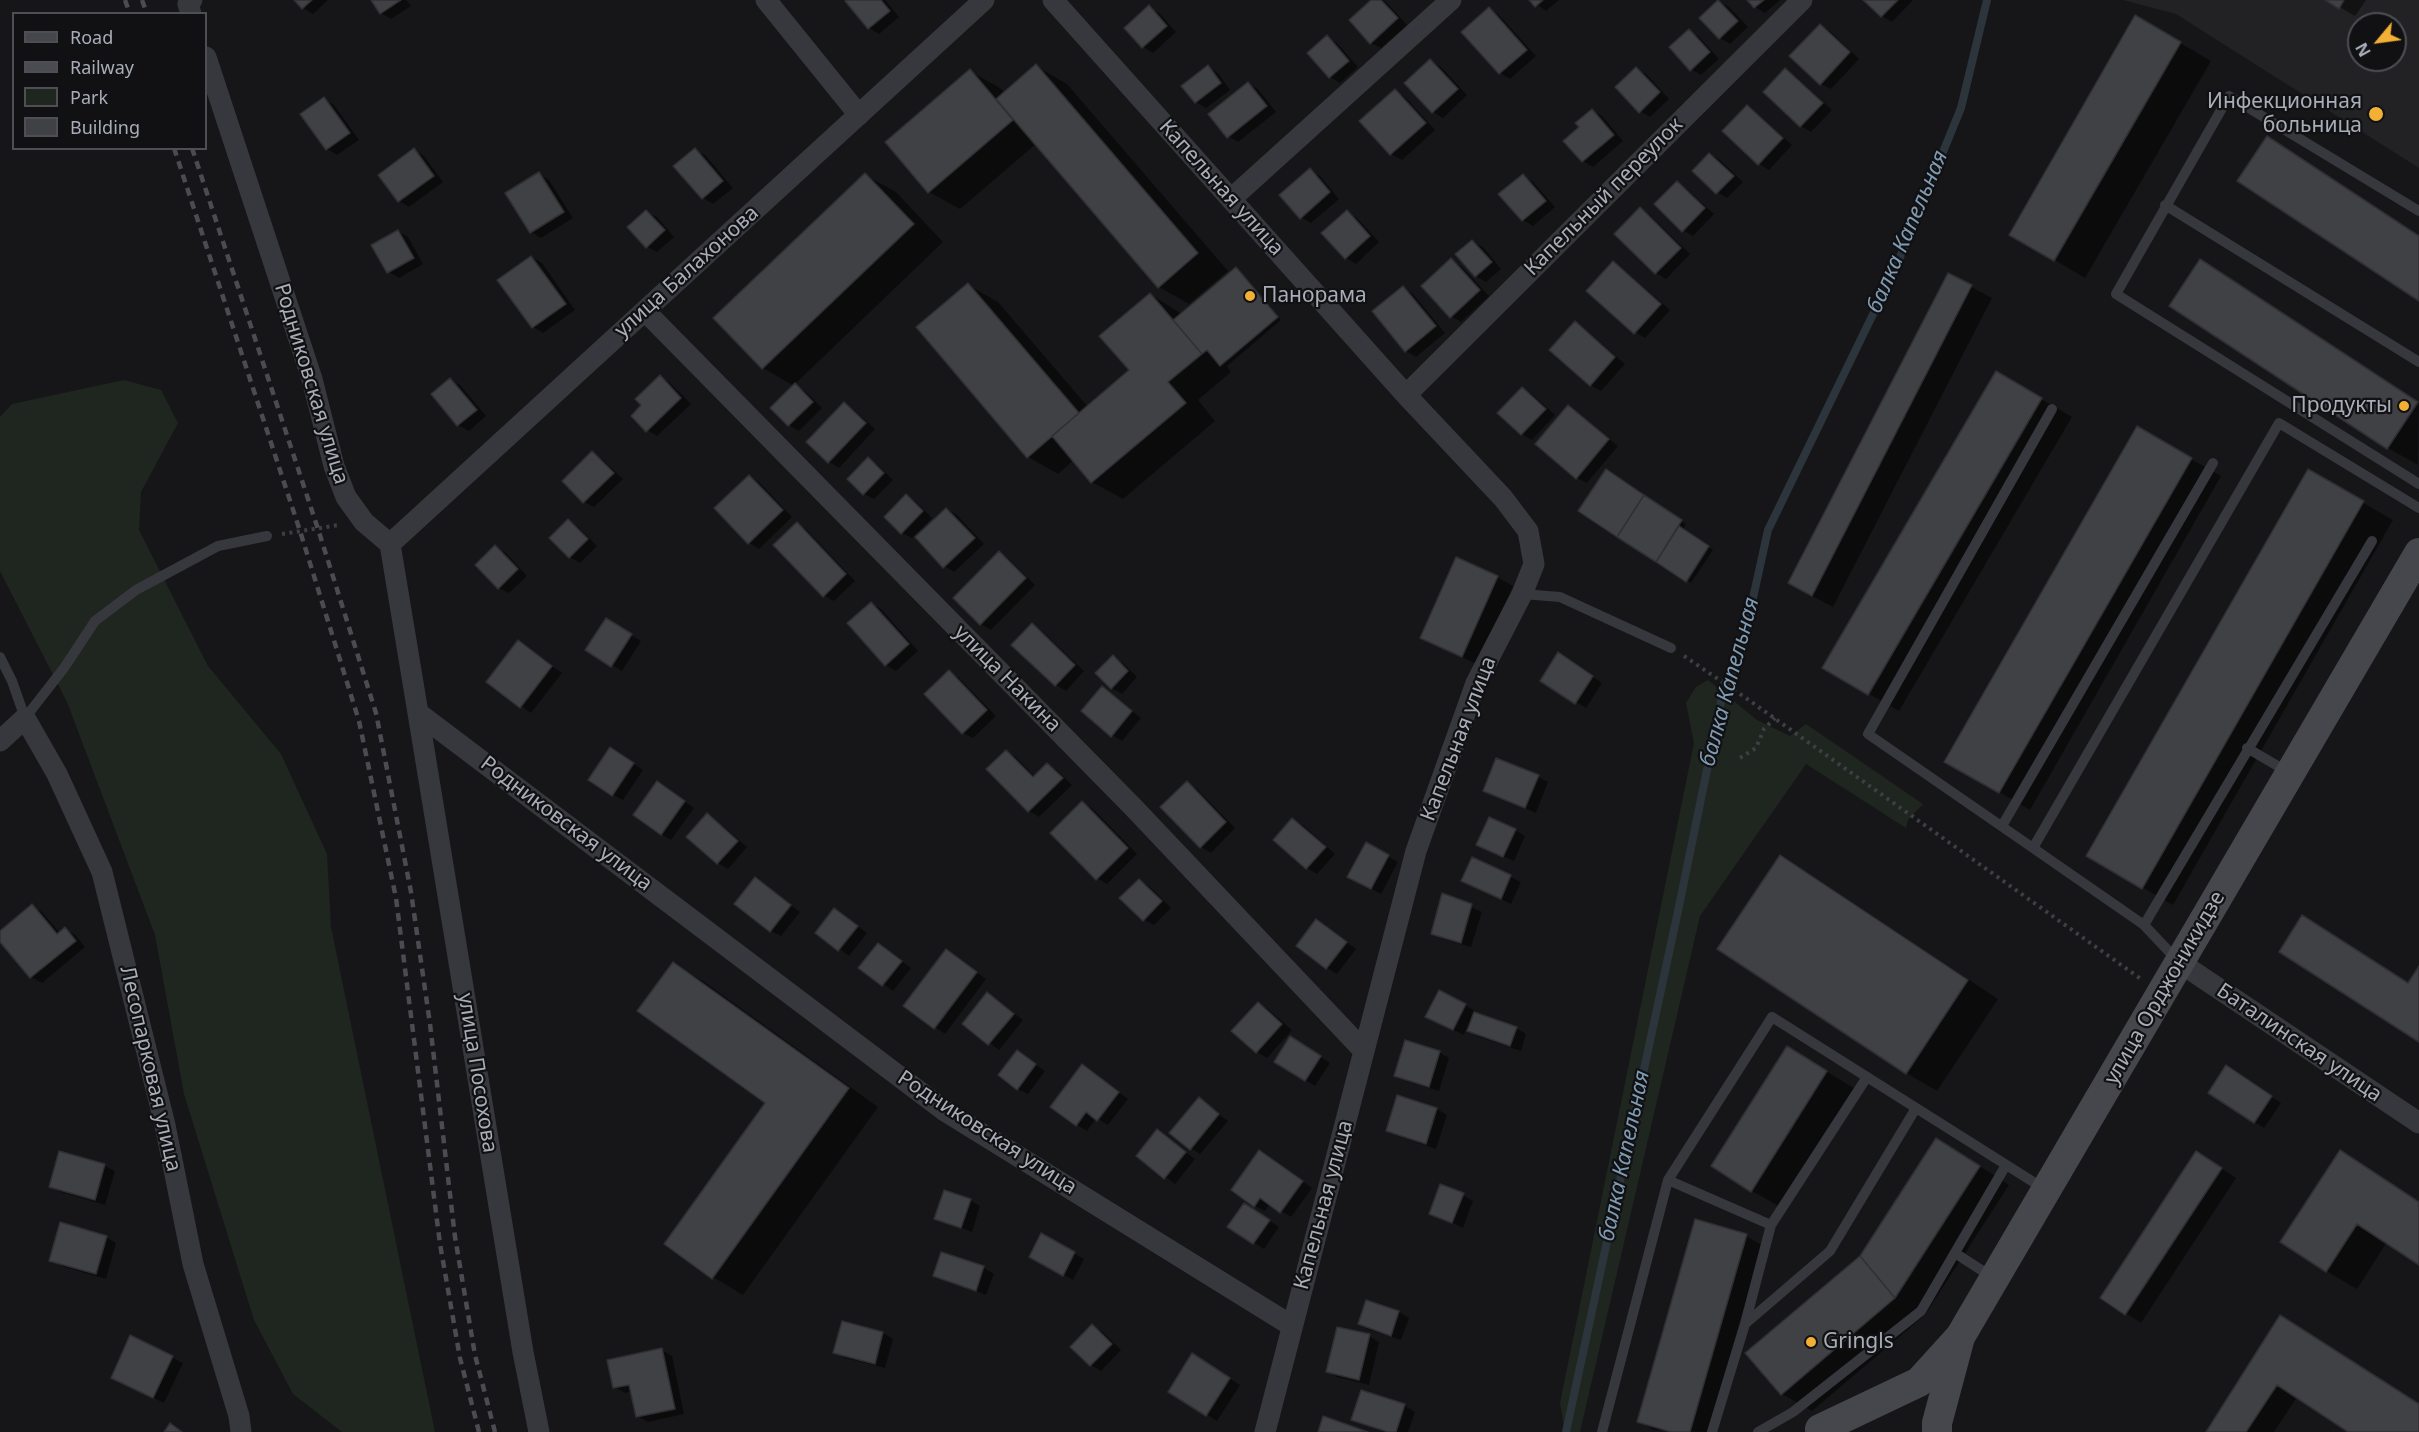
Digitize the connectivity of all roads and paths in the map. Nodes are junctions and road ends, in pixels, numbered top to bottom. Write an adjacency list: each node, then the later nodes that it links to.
1 (766, 0): 7 (street)
2 (984, 0): 7 (street, улица Балахонова)
3 (1053, 0): 8 (street, Капельная улица)
4 (1451, 0): 8 (street)
5 (1802, 0): 13 (street, Капельный переулок)
6 (207, 60): 18 (street, Родниковская улица)
7 (859, 115): 11 (street, улица Балахонова)
8 (1231, 199): 13 (street, Капельная улица)
9 (2165, 205): 10 (lane); 12 (lane); 16 (lane)
10 (2419, 211)
11 (645, 311): 21 (street, улица Балахонова); 39 (street, улица Накина)
12 (2419, 362)
13 (1406, 394): 23 (street, Капельная улица)
14 (2052, 409): 34 (lane)
15 (2213, 463): 34 (lane)
16 (2419, 484)
17 (2419, 508): 35 (lane)
18 (364, 522): 19 (path); 21 (street, Родниковская улица)
19 (267, 536): 28 (lane)
20 (2372, 541): 31 (lane)
21 (390, 544): 27 (street)
22 (2419, 553): 33 (main road, улица Орджоникидзе)
23 (1521, 594): 24 (lane); 39 (street, Капельная улица)
24 (1671, 648)
25 (0, 657): 28 (lane)
26 (1703, 668): 29 (path)
27 (418, 713): 50 (street, Родниковская улица); 54 (street, улица Посохова)
28 (25, 718): 30 (street); 53 (street, Лесопарковая улица)
29 (1775, 718): 32 (path); 38 (path)
30 (0, 741)
31 (2247, 748): 33 (lane); 36 (lane)
32 (1740, 758)
33 (2291, 774): 37 (main road, улица Орджоникидзе)
34 (2002, 826): 35 (lane)
35 (2033, 848): 36 (lane)
36 (2144, 925): 37 (lane)
37 (2179, 962): 38 (main road, улица Орджоникидзе); 42 (street, Баталинская улица)
38 (2162, 992): 45 (main road, улица Орджоникидзе)
39 (1364, 1051): 50 (street, Капельная улица)
40 (1867, 1077): 41 (lane); 44 (lane); 46 (lane)
41 (1916, 1108): 43 (lane); 49 (lane)
42 (2419, 1123)
43 (2006, 1165): 45 (lane); 47 (lane)
44 (1668, 1180): 46 (lane); 56 (lane)
45 (2046, 1190): 48 (main road, улица Орджоникидзе)
46 (1771, 1225): 49 (lane)
47 (1955, 1253): 48 (lane); 58 (lane)
48 (1995, 1278): 51 (main road, улица Орджоникидзе)
49 (1745, 1324): 57 (lane)
50 (1292, 1326): 55 (street, Капельная улица)
51 (1960, 1337): 52 (main road); 60 (main road, улица Орджоникидзе)
52 (1816, 1430): 59 (main road)
53 (242, 1432)
54 (539, 1432)
55 (1264, 1432)
56 (1602, 1432)
57 (1712, 1432)
58 (1758, 1432)
59 (1852, 1432)
60 (1937, 1432)

